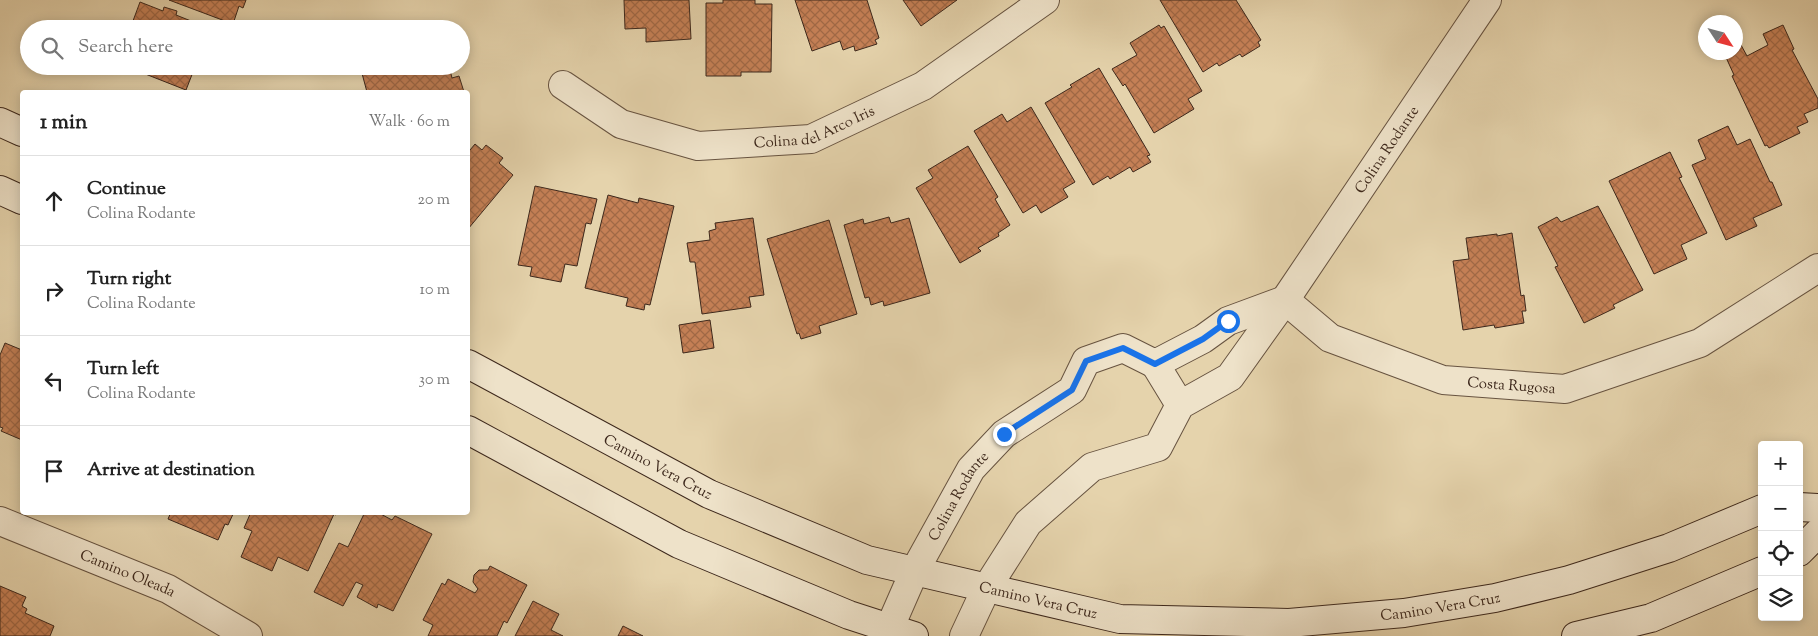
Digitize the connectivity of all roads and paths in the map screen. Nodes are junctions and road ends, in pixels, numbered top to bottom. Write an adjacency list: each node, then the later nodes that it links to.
1 (1045, 0): 3 (street, Colina del Arco Iris)
2 (1487, 0): 9 (street, Colina Rodante)
3 (563, 85)
4 (0, 122): 5 (street)
5 (20, 131)
6 (0, 190): 7 (street)
7 (20, 199)
8 (1818, 268): 9 (street, Costa Rugosa)
9 (1286, 300): 10 (street); 12 (street, Colina Rodante)
10 (1155, 364): 12 (street); 20 (street, Colina Rodante)
11 (470, 365): 20 (street, Camino Vera Cruz)
12 (1180, 405): 22 (street)
13 (470, 431): 23 (street)
14 (1803, 507): 15 (street)
15 (1818, 508)
16 (1758, 511): 22 (street, Camino Vera Cruz)
17 (0, 521): 24 (street, Camino Oleada)
18 (1818, 533): 19 (street)
19 (1803, 548)
20 (914, 572): 22 (street, Camino Vera Cruz); 23 (street, Colina Rodante)
21 (1758, 573): 27 (street)
22 (986, 589): 26 (street)
23 (887, 632): 25 (street)
24 (248, 636)
25 (914, 636)
26 (964, 636)
27 (1576, 636)

